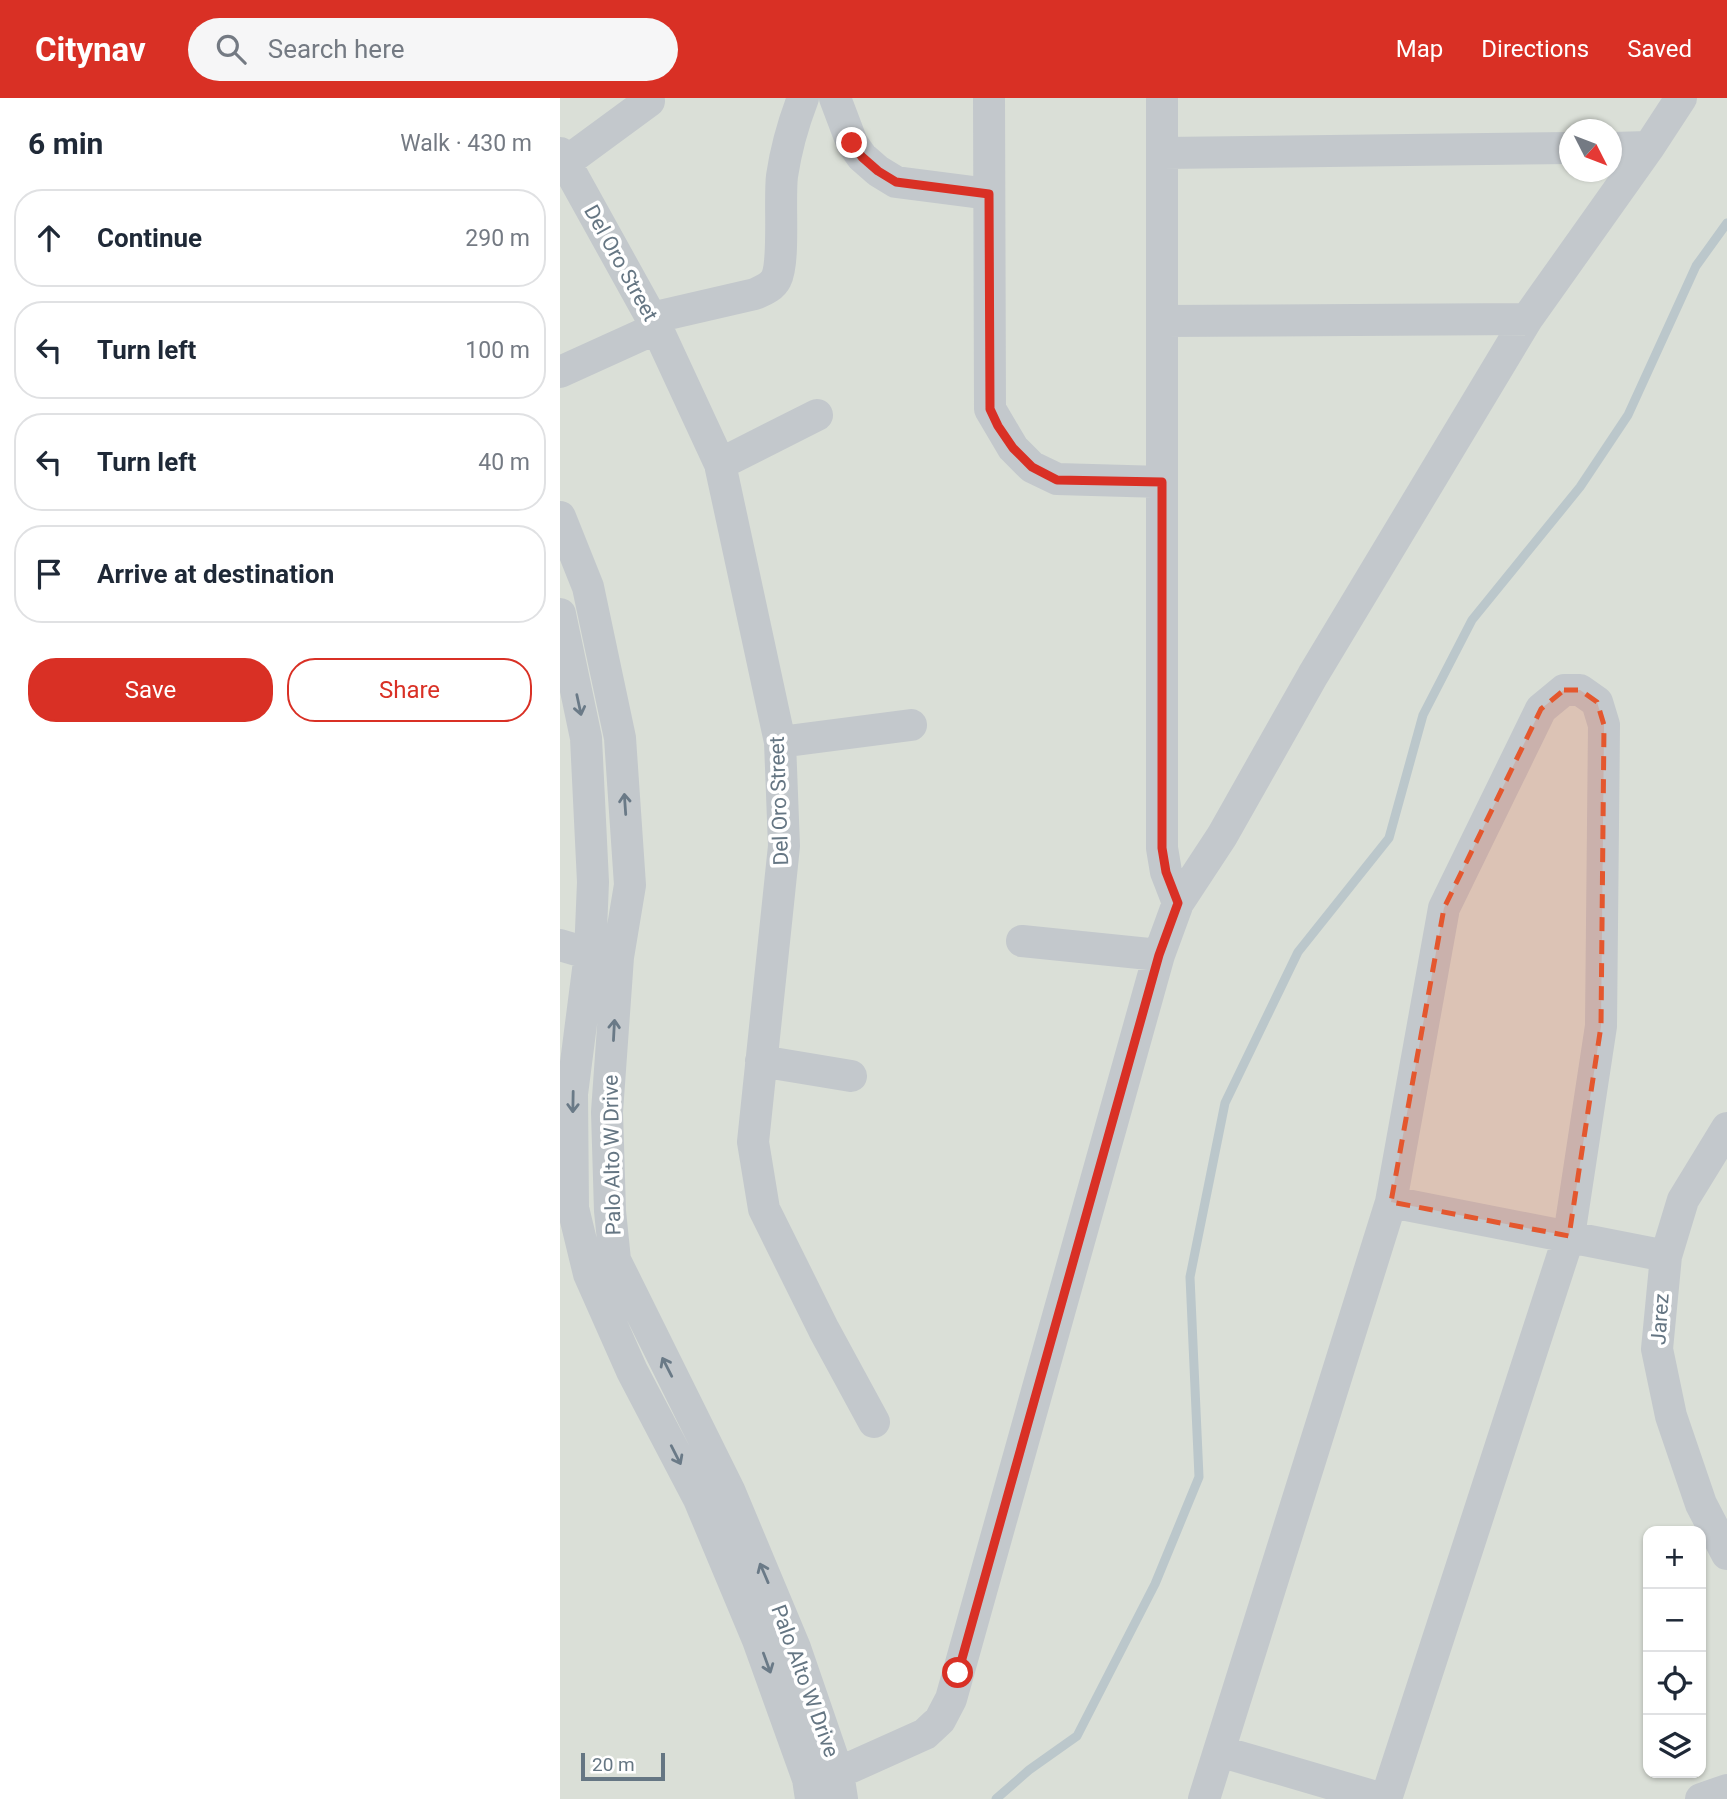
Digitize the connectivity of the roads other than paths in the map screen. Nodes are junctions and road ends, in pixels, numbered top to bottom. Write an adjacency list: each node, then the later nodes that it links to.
1 (803, 98): 15 (street)
2 (835, 98): 12 (street)
3 (989, 98): 12 (street)
4 (1163, 98): 10 (street)
5 (1681, 98): 7 (street)
6 (649, 101): 11 (street)
7 (1649, 147): 9 (street); 13 (street)
8 (1559, 148): 10 (street)
9 (1622, 148)
10 (1163, 153): 14 (street)
11 (563, 157): 15 (street, Del Oro Street)
12 (989, 194): 19 (street)
13 (1527, 319): 14 (street); 24 (street)
14 (1162, 321): 19 (street)
15 (654, 323): 16 (street); 18 (street, Del Oro Street)
16 (560, 372)
17 (817, 415): 18 (street)
18 (720, 464): 23 (street, Del Oro Street)
19 (1162, 482): 24 (street)
20 (560, 517): 27 (street, Palo Alto W Drive, one-way to 20)
21 (560, 614): 27 (street, Palo Alto W Drive, one-way to 27)
22 (911, 725): 23 (street)
23 (780, 742): 29 (street, Del Oro Street)
24 (1178, 903): 28 (street)
25 (1022, 941): 28 (street)
26 (560, 945): 27 (street)
27 (604, 955): 38 (street, Palo Alto W Drive, one-way to 27); 39 (street, Palo Alto W Drive, one-way to 39)
28 (1159, 955): 38 (street)
29 (761, 1061): 30 (street); 35 (street, Del Oro Street)
30 (851, 1076)
31 (1727, 1128): 34 (street, Jarez)
32 (1391, 1202): 33 (street); 33 (street); 37 (street)
33 (1569, 1236): 34 (street); 42 (street)
34 (1665, 1256): 36 (street, Jarez)
35 (874, 1422)
36 (1727, 1554)
37 (1219, 1751): 41 (street); 42 (street)
38 (840, 1786): 39 (street)
39 (809, 1789)
40 (1727, 1790): 43 (street)
41 (1204, 1799)
42 (1385, 1799)
43 (1701, 1799)

